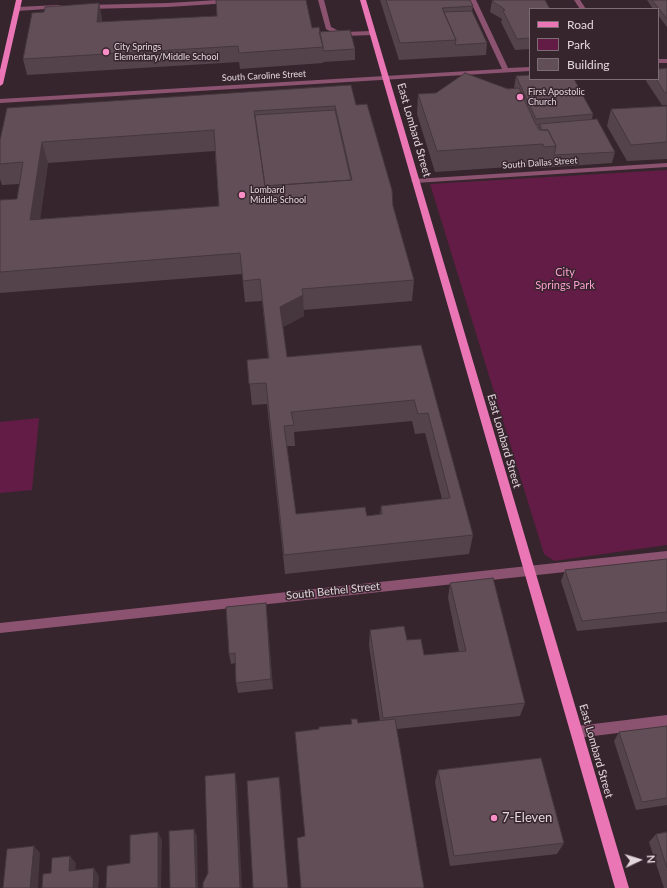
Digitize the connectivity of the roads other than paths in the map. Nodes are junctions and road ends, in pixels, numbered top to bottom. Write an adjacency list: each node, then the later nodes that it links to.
1 (19, 0): 8 (main road)
2 (245, 0): 7 (street)
3 (321, 0): 9 (street)
4 (363, 0): 9 (main road, East Lombard Street)
5 (473, 0): 11 (street)
6 (69, 7): 8 (street)
7 (76, 7)
8 (17, 9): 13 (main road)
9 (372, 33): 12 (main road, East Lombard Street)
10 (529, 69): 11 (street, South Caroline Street)
11 (506, 71): 12 (street, South Caroline Street)
12 (385, 78): 14 (street, South Caroline Street); 16 (main road, East Lombard Street)
13 (0, 84)
14 (0, 101)
15 (667, 165): 16 (street, South Dallas Street)
16 (415, 181): 18 (main road, East Lombard Street)
17 (667, 556): 18 (street, South Bethel Street)
18 (528, 570): 19 (street, South Bethel Street); 21 (main road, East Lombard Street)
19 (0, 628)
20 (667, 721): 21 (street)
21 (577, 732): 22 (main road, East Lombard Street)
22 (622, 888)

